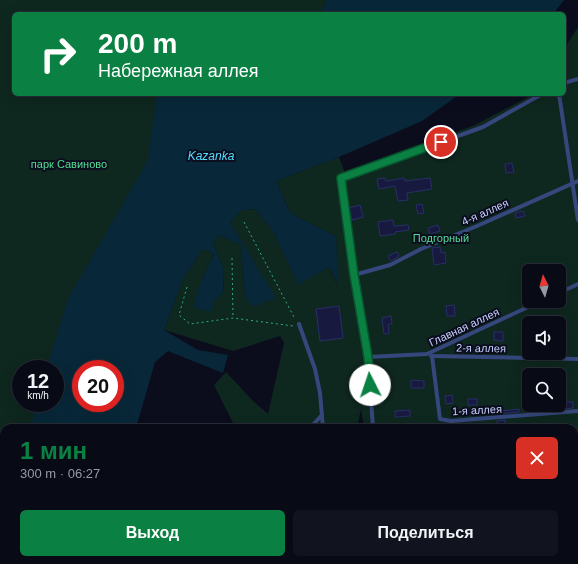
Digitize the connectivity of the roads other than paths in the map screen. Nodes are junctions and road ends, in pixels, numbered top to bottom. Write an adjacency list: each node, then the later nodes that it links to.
1 (578, 79): 2 (lane)
2 (566, 82)
3 (538, 96): 8 (lane)
4 (559, 96): 6 (lane)
5 (578, 181): 6 (lane, 4-я аллея)
6 (572, 184): 7 (lane); 8 (lane, 4-я аллея)
7 (578, 220)
8 (354, 275): 15 (lane)
9 (578, 284): 10 (lane)
10 (566, 289)
11 (526, 308): 13 (lane, Главная аллея)
12 (299, 326): 18 (lane)
13 (427, 354): 14 (lane); 15 (lane, Главная аллея)
14 (432, 356): 16 (lane, 2-я аллея); 17 (lane, 1-я аллея)
15 (368, 357): 21 (lane)
16 (578, 359)
17 (578, 412)
18 (322, 415): 19 (lane); 20 (lane)
19 (314, 424)
20 (323, 424)
21 (373, 424)

